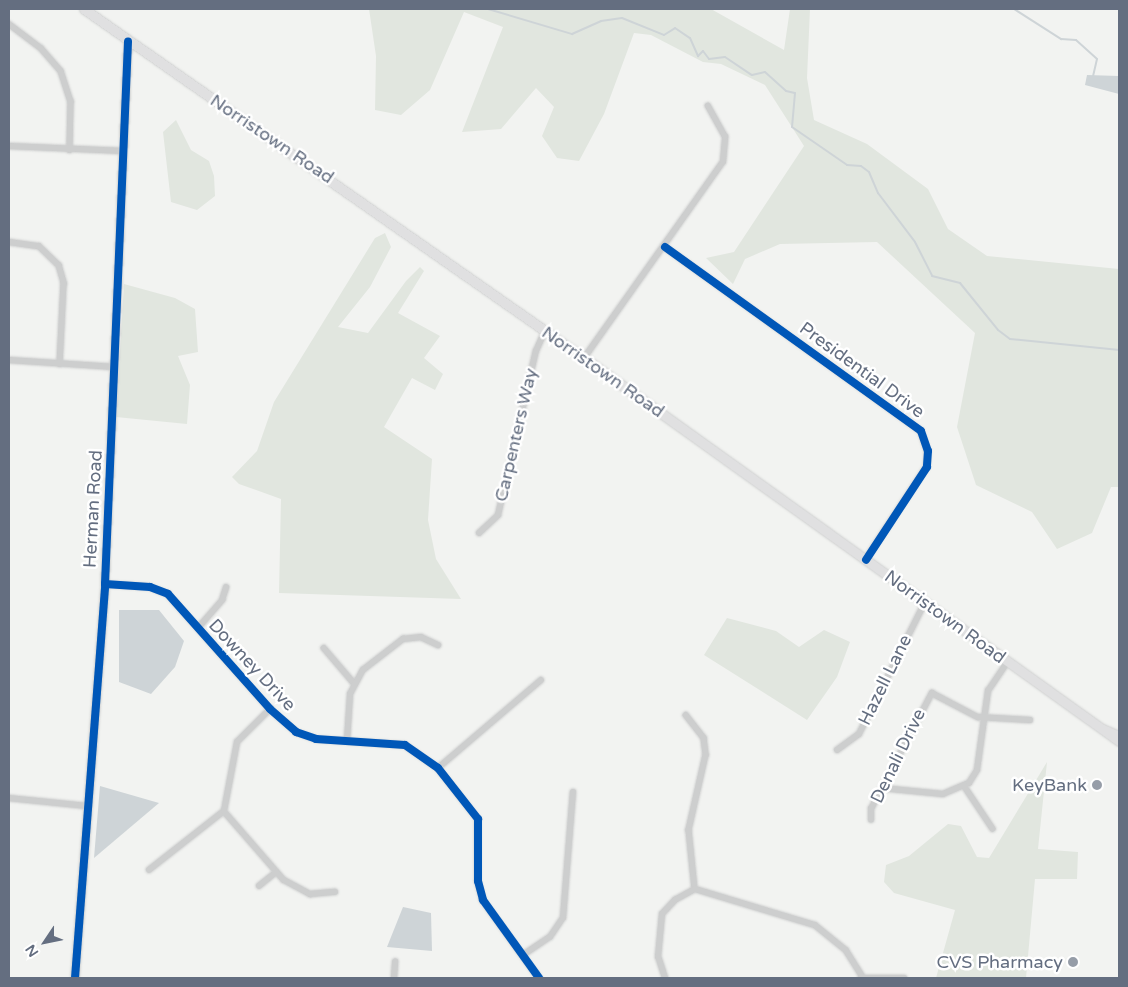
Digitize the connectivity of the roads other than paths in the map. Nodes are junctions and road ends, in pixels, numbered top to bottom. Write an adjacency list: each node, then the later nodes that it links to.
1 (84, 9): 3 (main road, Norristown Road)
2 (9, 24): 6 (street)
3 (128, 41): 7 (street, Herman Road); 10 (main road, Norristown Road)
4 (708, 106): 9 (street)
5 (9, 146): 6 (street)
6 (70, 150): 7 (street)
7 (124, 151): 14 (street, Herman Road)
8 (9, 242): 13 (street)
9 (665, 247): 11 (street); 16 (street, Presidential Drive)
10 (545, 331): 11 (main road, Norristown Road); 15 (street, Carpenters Way)
11 (584, 358): 16 (main road, Norristown Road)
12 (9, 360): 13 (street)
13 (60, 364): 14 (street)
14 (115, 368): 17 (street, Herman Road)
15 (479, 533)
16 (866, 560): 19 (main road, Norristown Road)
17 (105, 584): 20 (street, Downey Drive); 40 (street, Herman Road)
18 (226, 588): 20 (street)
19 (925, 602): 23 (main road, Norristown Road); 34 (street, Hazell Lane)
20 (198, 628): 26 (street, Downey Drive)
21 (438, 645): 25 (street)
22 (324, 648): 25 (street)
23 (1008, 661): 28 (street); 30 (main road, Norristown Road)
24 (542, 680): 35 (street)
25 (353, 682): 32 (street)
26 (270, 709): 32 (street, Downey Drive); 41 (street)
27 (686, 715): 47 (street)
28 (982, 718): 29 (street); 36 (street); 37 (street, Denali Drive)
29 (1030, 720)
30 (1103, 730): 31 (main road); 33 (main road, Norristown Road)
31 (1119, 736)
32 (346, 741): 35 (street, Downey Drive)
33 (1119, 741)
34 (837, 750)
35 (438, 768): 49 (street, Downey Drive)
36 (965, 787): 37 (street); 43 (street)
37 (882, 788): 42 (street, Denali Drive)
38 (573, 792): 49 (street)
39 (9, 798): 40 (street)
40 (87, 806): 51 (street, Herman Road)
41 (224, 811): 44 (street); 45 (street)
42 (871, 820)
43 (993, 829)
44 (149, 870)
45 (276, 872): 46 (street); 48 (street)
46 (259, 886)
47 (695, 889): 54 (street); 55 (street)
48 (335, 892)
49 (523, 955): 53 (street, Downey Drive)
50 (395, 962): 52 (street)
51 (75, 978)
52 (394, 978)
53 (539, 978)
54 (665, 978)
55 (862, 978): 56 (street)
56 (904, 978)

